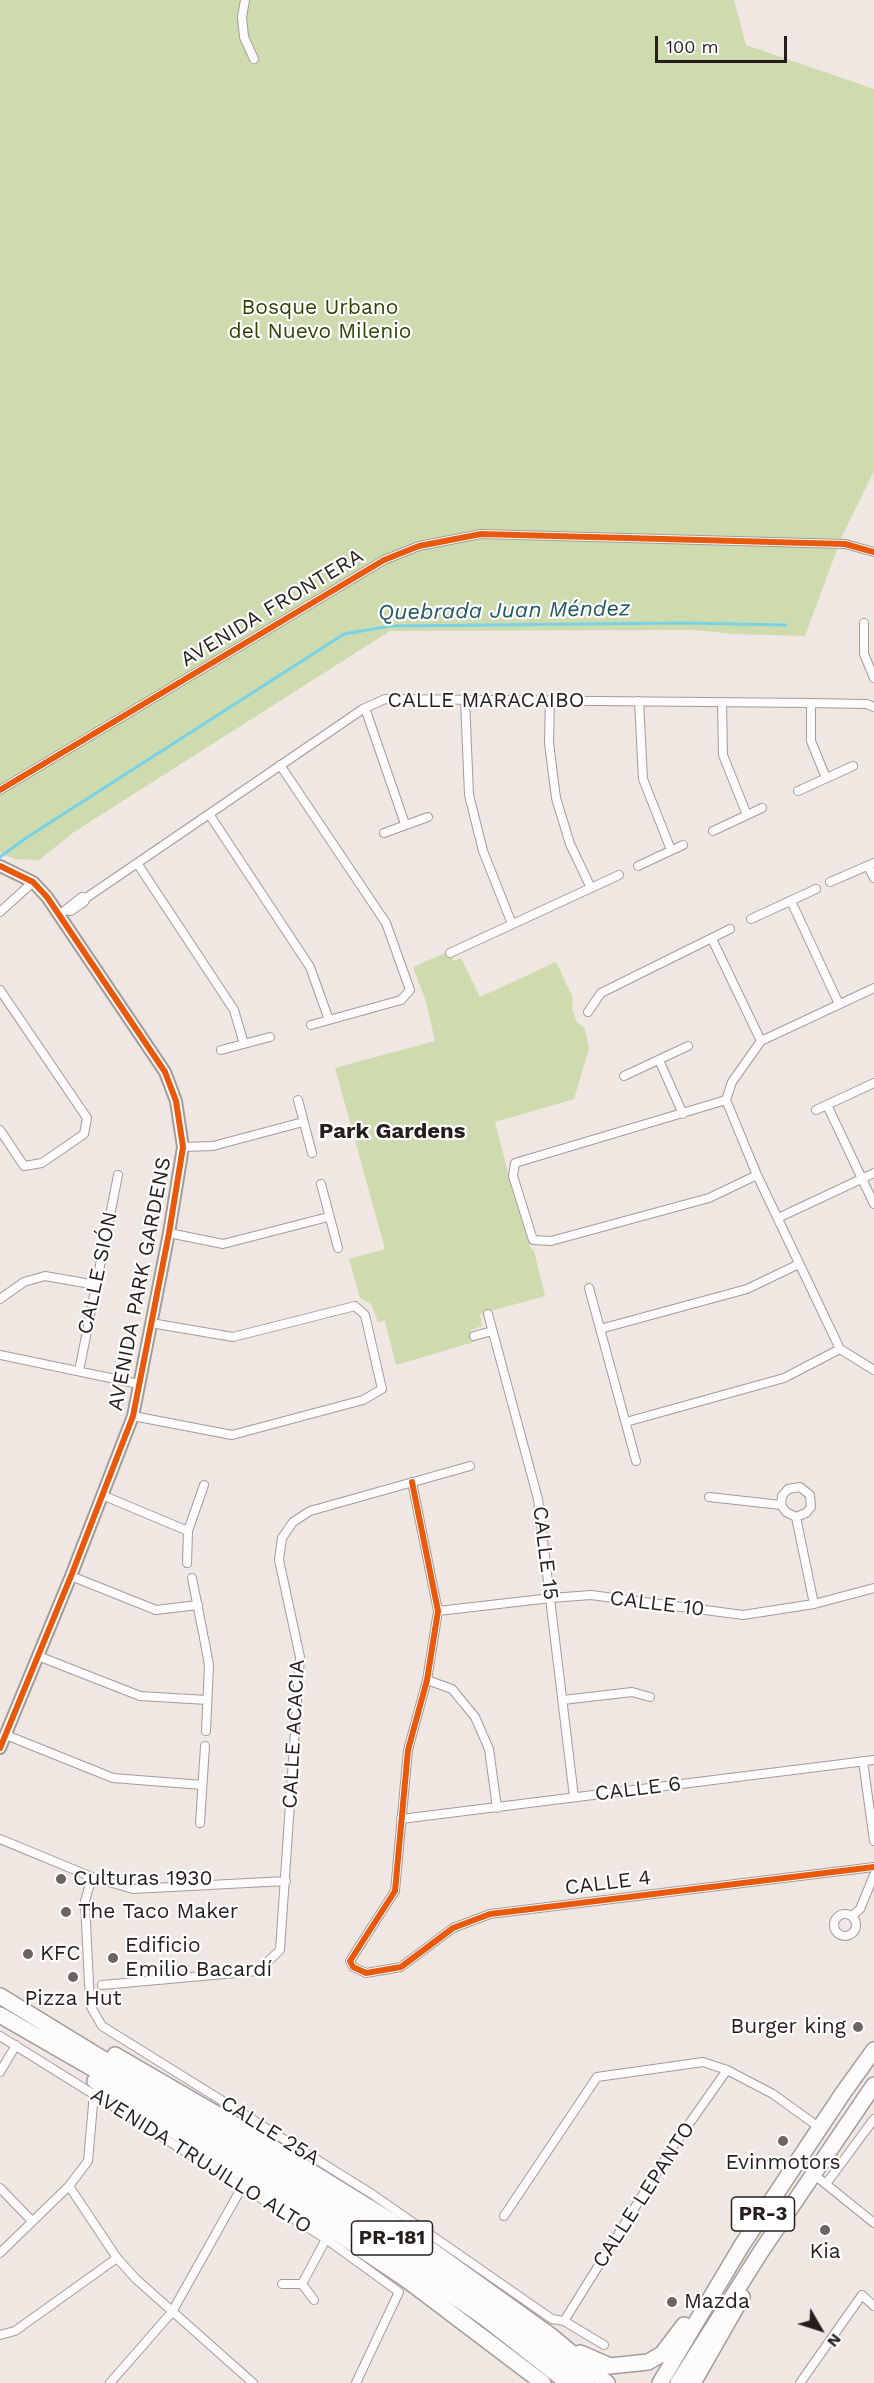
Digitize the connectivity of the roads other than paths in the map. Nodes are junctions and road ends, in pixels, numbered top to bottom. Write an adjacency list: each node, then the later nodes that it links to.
1 (245, 0): 2 (street)
2 (254, 59)
3 (874, 552): 16 (street, AVENIDA FRONTERA)
4 (864, 623): 5 (street)
5 (874, 678)
6 (465, 699): 7 (street, CALLE MARACAIBO); 12 (street, CALLE MARACAIBO); 41 (street)
7 (550, 700): 8 (street, CALLE MARACAIBO); 35 (street)
8 (639, 701): 9 (street, CALLE MARACAIBO); 26 (street)
9 (722, 702): 10 (street, CALLE MARACAIBO); 20 (street)
10 (811, 703): 11 (street, CALLE MARACAIBO); 15 (street)
11 (874, 707)
12 (365, 708): 13 (street, CALLE MARACAIBO); 22 (street)
13 (280, 765): 19 (street, CALLE MARACAIBO); 49 (street)
14 (853, 765): 15 (street)
15 (826, 778): 17 (street)
16 (0, 790)
17 (798, 791)
18 (762, 808): 20 (street)
19 (208, 814): 27 (street, CALLE MARACAIBO); 49 (street)
20 (747, 815): 23 (street)
21 (428, 817): 22 (street)
22 (405, 824): 24 (street)
23 (712, 831)
24 (384, 833)
25 (683, 845): 26 (street)
26 (671, 850): 30 (street)
27 (137, 864): 39 (street, CALLE MARACAIBO); 53 (street)
28 (871, 864): 32 (street); 34 (street)
29 (0, 866): 33 (street, AVENIDA PARK GARDENS)
30 (638, 866)
31 (619, 875): 35 (street)
32 (874, 878)
33 (33, 882): 38 (street); 39 (street, AVENIDA PARK GARDENS)
34 (830, 882)
35 (591, 888): 41 (street)
36 (816, 889): 37 (street)
37 (791, 902): 40 (street); 47 (street)
38 (0, 912)
39 (63, 913): 66 (street, AVENIDA PARK GARDENS)
40 (751, 919)
41 (512, 924): 44 (street)
42 (730, 929): 43 (street)
43 (712, 939): 48 (street); 52 (street)
44 (450, 953)
45 (874, 988): 47 (street)
46 (0, 990): 65 (street)
47 (839, 1004): 52 (street)
48 (588, 1012)
49 (329, 1020): 50 (street)
50 (311, 1025)
51 (270, 1037): 53 (street)
52 (761, 1041): 60 (street)
53 (244, 1044): 55 (street)
54 (688, 1046): 56 (street)
55 (221, 1050)
56 (659, 1060): 57 (street); 63 (street)
57 (624, 1076)
58 (874, 1083): 61 (street)
59 (298, 1100): 64 (street)
60 (726, 1100): 63 (street); 70 (street)
61 (827, 1105): 62 (street); 71 (street)
62 (816, 1110)
63 (683, 1114): 70 (street)
64 (303, 1122): 66 (street); 67 (street)
65 (0, 1130)
66 (183, 1147): 76 (street, AVENIDA PARK GARDENS)
67 (312, 1153)
68 (874, 1173): 71 (street)
69 (118, 1175): 79 (street, CALLE SIÓN)
70 (757, 1175): 75 (street)
71 (862, 1179): 73 (street); 75 (street)
72 (321, 1184): 74 (street)
73 (874, 1204)
74 (328, 1217): 76 (street); 77 (street)
75 (778, 1218): 78 (street)
76 (169, 1233): 83 (street, AVENIDA PARK GARDENS)
77 (338, 1248)
78 (799, 1264): 84 (street); 87 (street)
79 (96, 1285): 81 (street); 90 (street, CALLE SIÓN)
80 (589, 1288): 84 (street)
81 (0, 1299)
82 (488, 1314): 85 (street, CALLE 15)
83 (151, 1323): 91 (street, AVENIDA PARK GARDENS); 92 (street)
84 (600, 1329): 93 (street)
85 (492, 1331): 86 (street); 107 (street, CALLE 15)
86 (474, 1336)
87 (840, 1349): 89 (street); 93 (street)
88 (0, 1355): 90 (street)
89 (874, 1370)
90 (79, 1371): 91 (street)
91 (139, 1384): 92 (street, AVENIDA PARK GARDENS)
92 (133, 1416): 98 (street, AVENIDA PARK GARDENS)
93 (626, 1422): 94 (street)
94 (636, 1461)
95 (470, 1466): 96 (street, CALLE ACACIA)
96 (412, 1482): 110 (street); 132 (street, CALLE ACACIA)
97 (204, 1485): 102 (street)
98 (102, 1495): 102 (street); 104 (street, AVENIDA PARK GARDENS)
99 (709, 1497): 100 (street)
100 (781, 1505): 101 (street); 101 (street)
101 (796, 1516): 108 (street)
102 (188, 1531): 103 (street)
103 (187, 1563)
104 (71, 1576): 109 (street); 111 (street, AVENIDA PARK GARDENS)
105 (192, 1578): 109 (street)
106 (874, 1588): 108 (street, CALLE 10)
107 (551, 1598): 108 (street, CALLE 10); 110 (street, CALLE 10); 115 (street, CALLE 15)
108 (814, 1604)
109 (198, 1605): 114 (street)
110 (438, 1611): 112 (street)
111 (38, 1656): 114 (street); 117 (street, AVENIDA PARK GARDENS)
112 (428, 1680): 124 (street); 125 (street)
113 (650, 1697): 115 (street)
114 (207, 1700): 116 (street)
115 (563, 1700): 123 (street, CALLE 15)
116 (206, 1731)
117 (6, 1736): 119 (street, AVENIDA PARK GARDENS); 122 (street)
118 (205, 1746): 122 (street)
119 (0, 1748)
120 (874, 1760): 121 (street, CALLE 6)
121 (863, 1761): 123 (street, CALLE 6); 128 (street)
122 (202, 1785): 126 (street)
123 (574, 1797): 124 (street, CALLE 6)
124 (497, 1808): 125 (street, CALLE 6)
125 (401, 1819): 129 (street, CALLE 4)
126 (200, 1823)
127 (0, 1839): 131 (street)
128 (874, 1841)
129 (874, 1867)
130 (874, 1875): 133 (street)
131 (92, 1877): 132 (street); 169 (street, CALLE 25A)
132 (286, 1881): 134 (street, CALLE ACACIA)
133 (852, 1916)
134 (102, 1985)
135 (0, 1986): 137 (highway)
136 (0, 1996): 137 (highway, PR-181)
137 (20, 2008): 140 (highway, PR-181)
138 (0, 2015): 148 (highway, PR-181)
139 (0, 2024): 176 (highway)
140 (63, 2034): 148 (highway, PR-181); 171 (highway)
141 (0, 2036): 142 (street, AVENIDA TRUJILLO ALTO)
142 (16, 2045): 145 (street); 147 (street, AVENIDA TRUJILLO ALTO)
143 (874, 2050): 150 (highway, PR-3)
144 (727, 2070): 150 (street); 156 (street); 169 (street, CALLE LEPANTO)
145 (0, 2072)
146 (874, 2085): 151 (highway, PR-3)
147 (93, 2093): 153 (street); 154 (street, AVENIDA TRUJILLO ALTO)
148 (182, 2114): 177 (highway, PR-181); 178 (highway, PR-181)
149 (874, 2119): 152 (street)
150 (820, 2128): 160 (highway, PR-3)
151 (812, 2173): 152 (street); 161 (highway, PR-3)
152 (826, 2184): 158 (street)
153 (69, 2186): 157 (street); 163 (street)
154 (242, 2187): 159 (street, AVENIDA TRUJILLO ALTO); 168 (street)
155 (0, 2188): 157 (street)
156 (504, 2216)
157 (32, 2221): 162 (street)
158 (874, 2223)
159 (326, 2239): 165 (street); 175 (street, AVENIDA TRUJILLO ALTO)
160 (742, 2245): 171 (highway); 180 (highway, PR-3)
161 (762, 2250): 181 (highway, PR-3); 182 (highway)
162 (0, 2253)
163 (117, 2258): 168 (street); 170 (street)
164 (282, 2284): 165 (street)
165 (302, 2284): 166 (street)
166 (314, 2300)
167 (874, 2306): 183 (street)
168 (172, 2312): 173 (street); 174 (street)
169 (564, 2321): 172 (street, CALLE 25A)
170 (0, 2335)
171 (550, 2335): 179 (highway)
172 (604, 2345)
173 (110, 2383)
174 (253, 2383)
175 (356, 2383)
176 (543, 2383)
177 (568, 2383)
178 (587, 2383)
179 (607, 2383)
180 (660, 2383)
181 (678, 2383)
182 (693, 2383)
183 (800, 2383)

